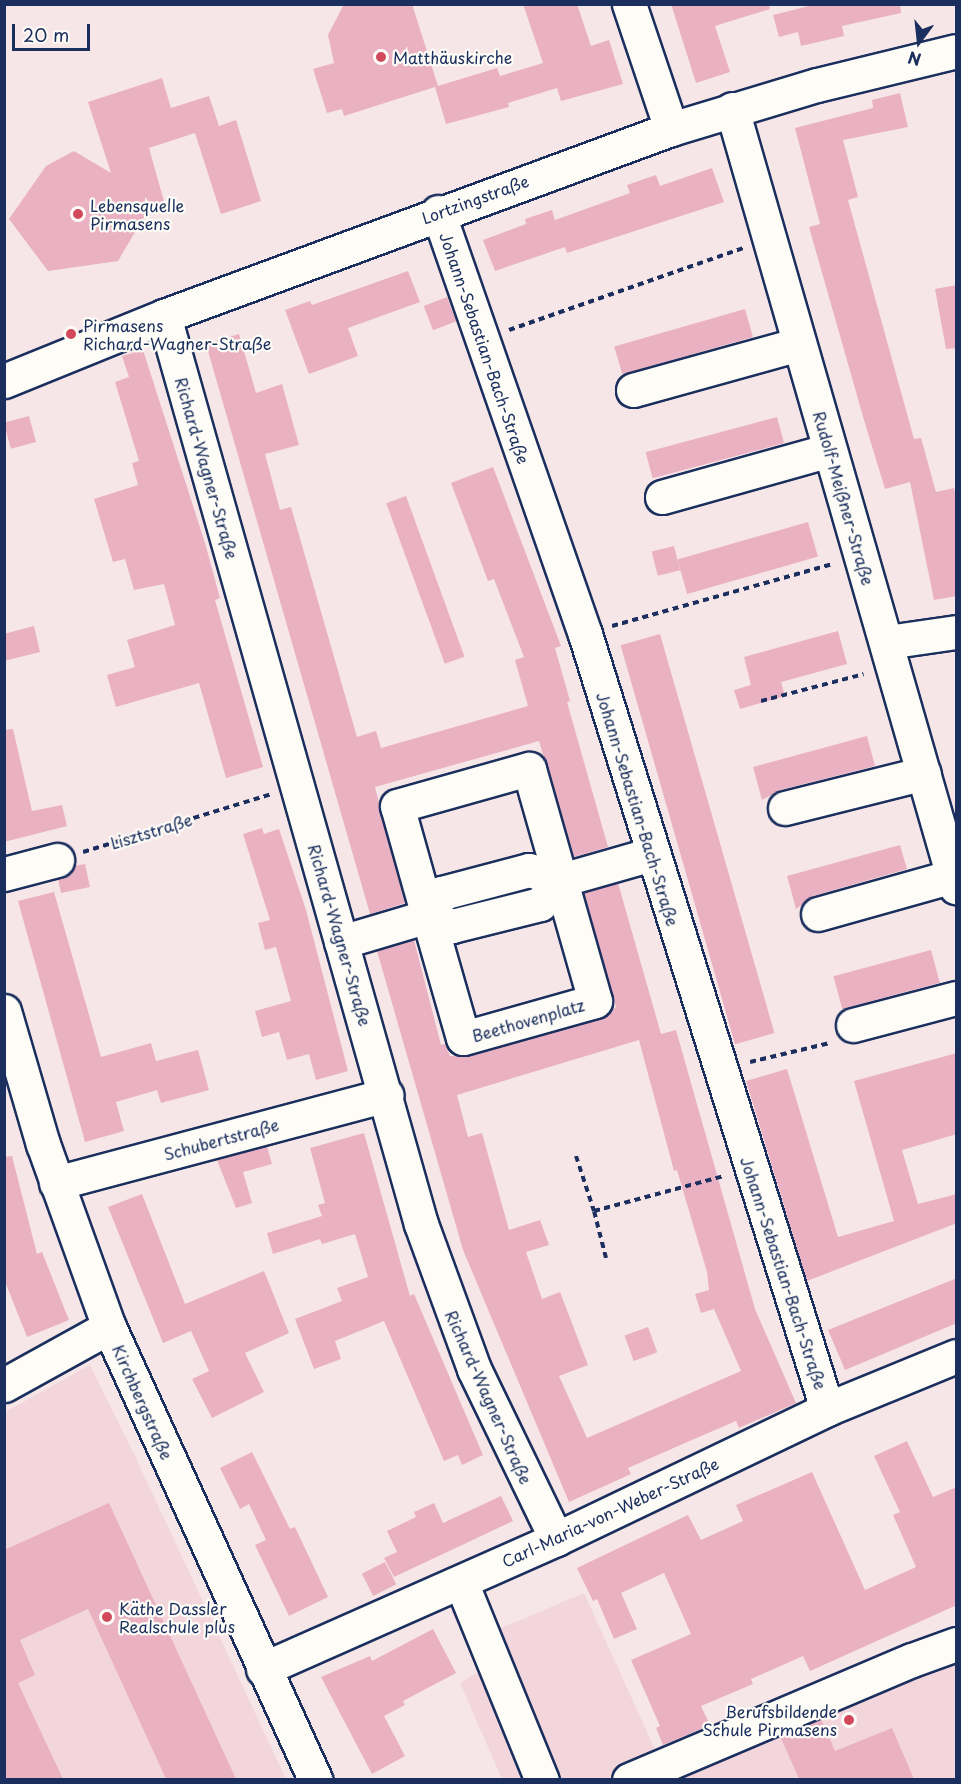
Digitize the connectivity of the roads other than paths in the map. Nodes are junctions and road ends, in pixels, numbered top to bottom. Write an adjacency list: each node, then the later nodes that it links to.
1 (629, 4): 4 (street)
2 (957, 51): 3 (street, Lortzingstraße)
3 (732, 109): 4 (street, Lortzingstraße); 7 (street, Rudolf-Meißner-Straße)
4 (671, 129): 5 (street, Lortzingstraße)
5 (438, 212): 6 (street, Lortzingstraße); 16 (street, Johann-Sebastian-Bach-Straße)
6 (164, 316): 8 (street, Lortzingstraße); 23 (street, Richard-Wagner-Straße)
7 (799, 344): 9 (street); 10 (street, Rudolf-Meißner-Straße)
8 (7, 371)
9 (633, 390)
10 (830, 450): 11 (street); 13 (street, Rudolf-Meißner-Straße)
11 (662, 496)
12 (957, 632): 13 (street)
13 (890, 654): 14 (street, Rudolf-Meißner-Straße)
14 (924, 773): 15 (street); 20 (street, Rudolf-Meißner-Straße)
15 (785, 808)
16 (652, 854): 19 (street); 32 (street, Johann-Sebastian-Bach-Straße)
17 (57, 860): 18 (street)
18 (4, 874)
19 (561, 880): 22 (street); 22 (street, Beethovenplatz); 22 (street, Beethovenplatz)
20 (955, 881): 21 (street)
21 (818, 914)
22 (428, 916): 23 (street)
23 (341, 942): 27 (street, Richard-Wagner-Straße)
24 (957, 998): 26 (street)
25 (4, 1011): 28 (street, Kirchbergstraße)
26 (853, 1024)
27 (386, 1095): 28 (street, Schubertstraße); 33 (street, Richard-Wagner-Straße)
28 (56, 1184): 29 (street, Kirchbergstraße)
29 (109, 1327): 31 (street); 36 (street, Kirchbergstraße)
30 (957, 1356): 32 (street, Carl-Maria-von-Weber-Straße)
31 (4, 1385)
32 (827, 1409): 33 (street, Carl-Maria-von-Weber-Straße)
33 (556, 1539): 34 (street, Carl-Maria-von-Weber-Straße)
34 (461, 1582): 36 (street, Carl-Maria-von-Weber-Straße); 38 (street)
35 (957, 1644): 39 (street)
36 (263, 1669): 37 (street, Kirchbergstraße)
37 (315, 1779)
38 (542, 1779)
39 (629, 1779)

